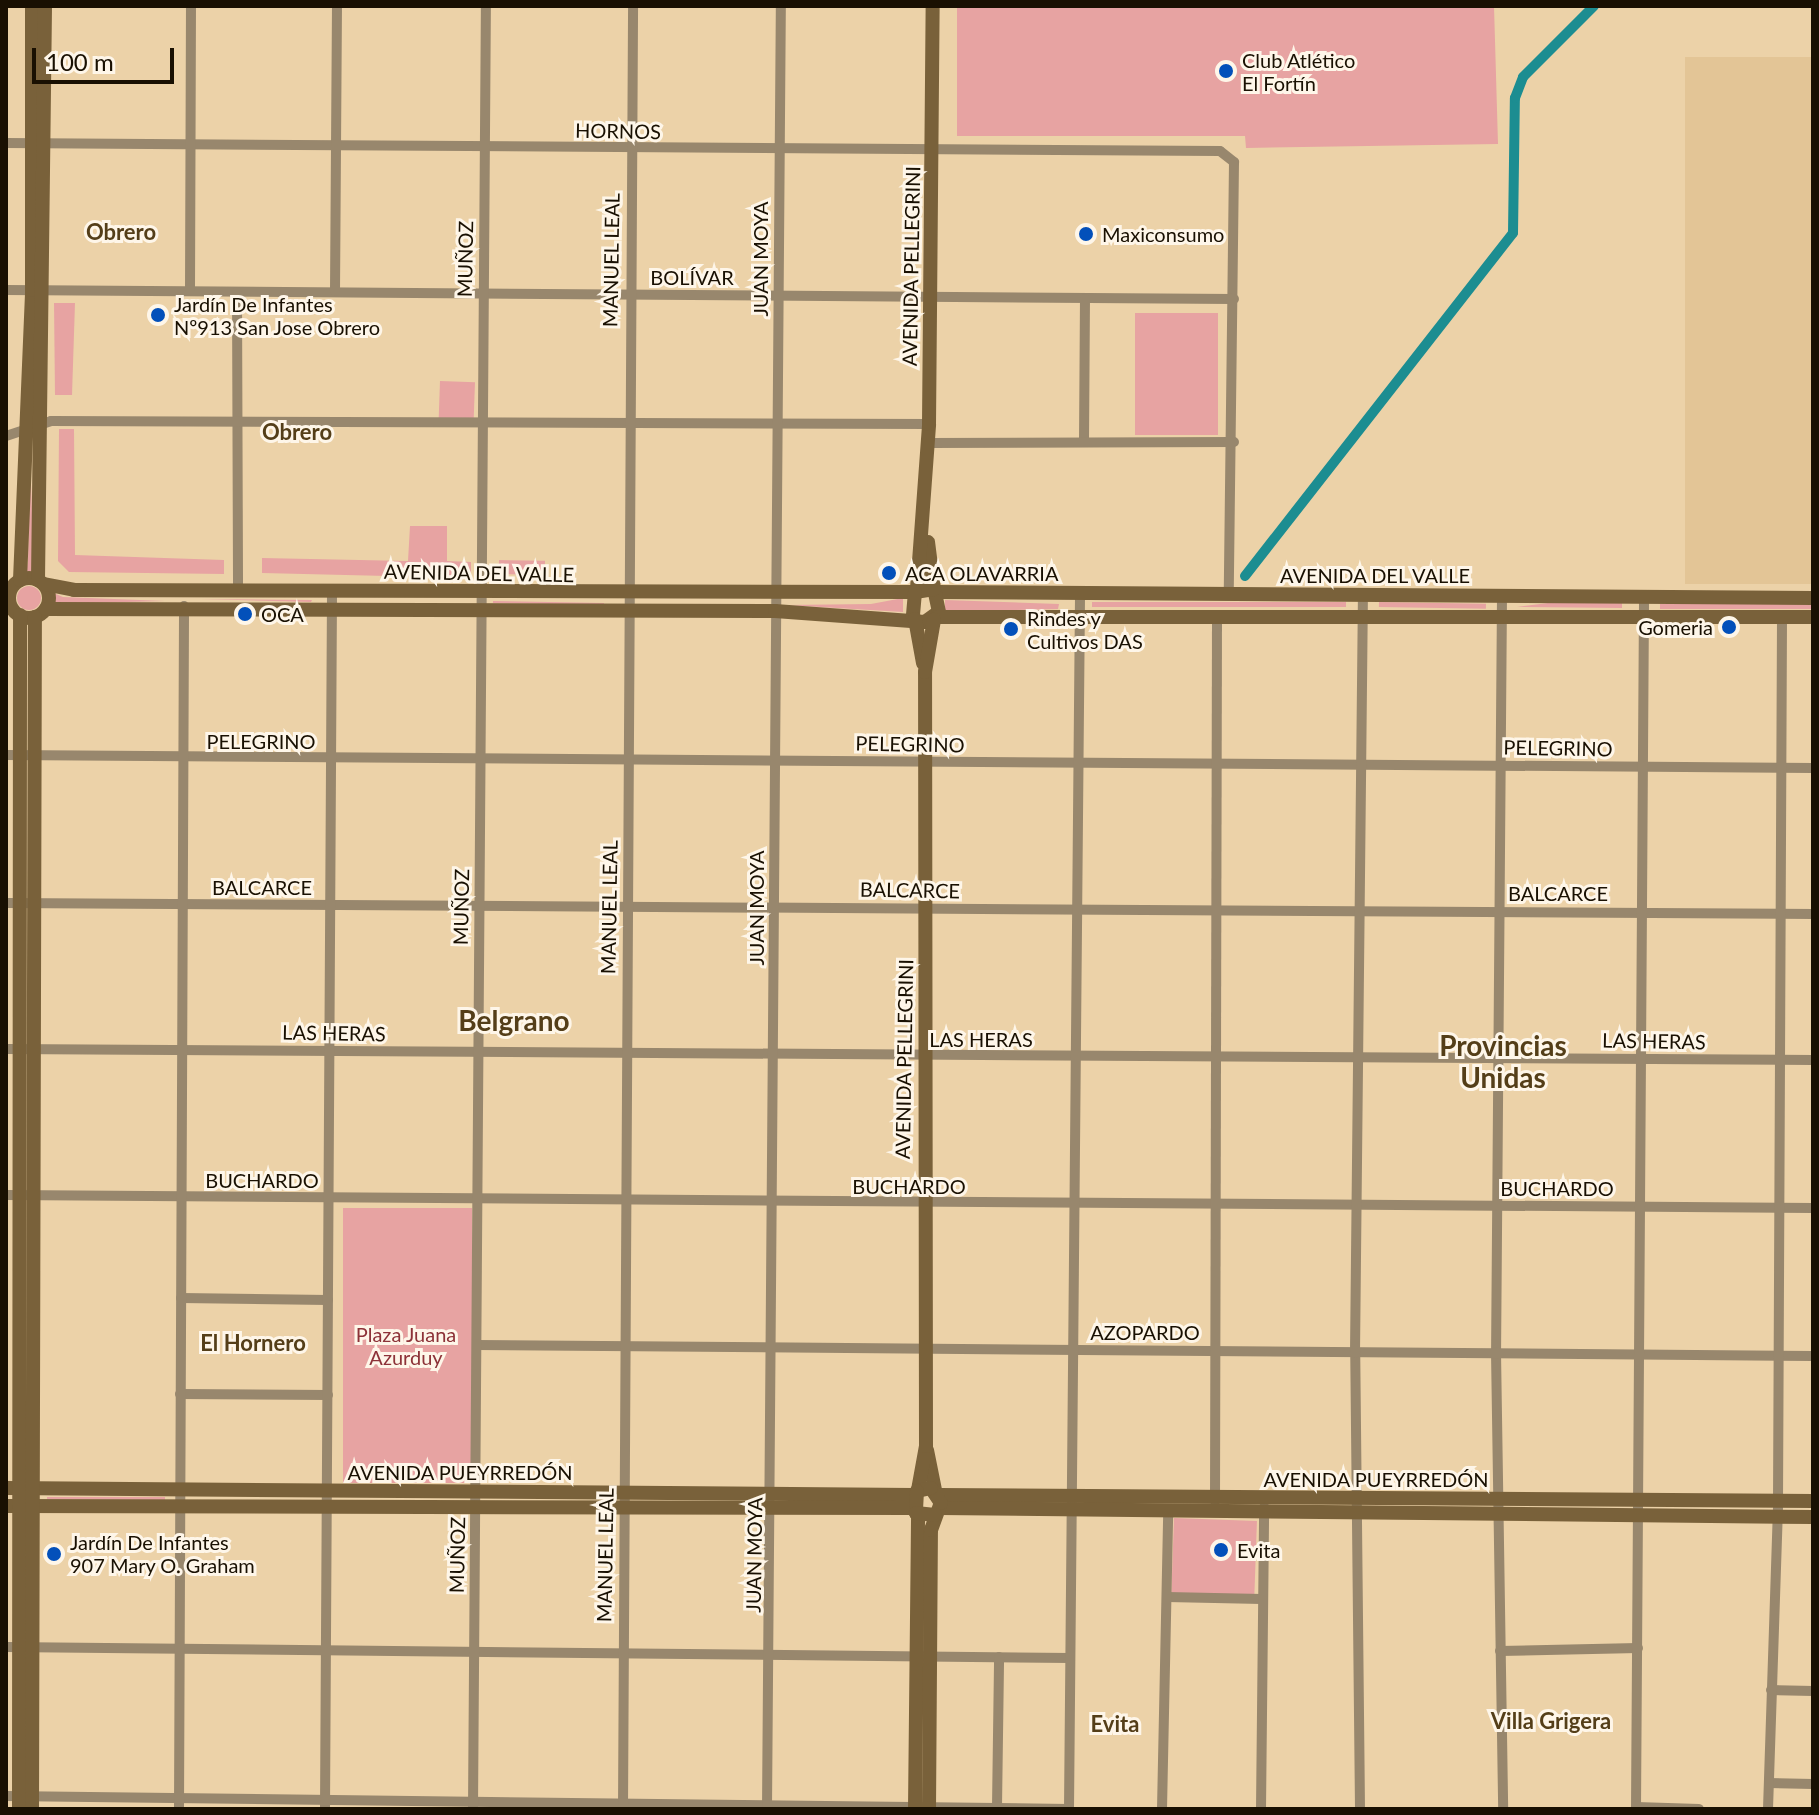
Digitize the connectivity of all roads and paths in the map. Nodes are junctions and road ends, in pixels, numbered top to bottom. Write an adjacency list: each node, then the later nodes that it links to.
1 (32, 6): 10 (main road)
2 (45, 6): 10 (main road)
3 (191, 6): 11 (street)
4 (337, 6): 12 (street)
5 (486, 6): 13 (street, MUÑOZ)
6 (633, 6): 14 (street, MANUEL LEAL)
7 (781, 6): 16 (street, JUAN MOYA)
8 (933, 6): 15 (main road, AVENIDA PELLEGRINI)
9 (6, 143): 10 (street, HORNOS)
10 (39, 143): 11 (street, HORNOS); 19 (main road)
11 (190, 143): 12 (street, HORNOS); 18 (street)
12 (337, 144): 13 (street, HORNOS); 20 (street)
13 (485, 147): 14 (street, HORNOS); 22 (street, MUÑOZ)
14 (630, 149): 16 (street, HORNOS); 23 (street, MANUEL LEAL)
15 (932, 149): 16 (street, HORNOS); 25 (main road, AVENIDA PELLEGRINI); 27 (street, HORNOS)
16 (779, 151): 24 (street, JUAN MOYA)
17 (6, 290): 19 (street, BOLÍVAR)
18 (190, 290): 19 (street, BOLÍVAR); 21 (street, BOLÍVAR)
19 (38, 291): 31 (main road); 34 (main road)
20 (335, 291): 21 (street, BOLÍVAR); 22 (street, BOLÍVAR)
21 (237, 292): 28 (street)
22 (482, 294): 23 (street, BOLÍVAR); 33 (street, MUÑOZ)
23 (630, 295): 24 (street, BOLÍVAR); 29 (street, MANUEL LEAL)
24 (777, 295): 25 (street, BOLÍVAR); 32 (street, JUAN MOYA)
25 (931, 297): 26 (street, BOLÍVAR); 30 (main road, AVENIDA PELLEGRINI)
26 (1085, 299): 27 (street, BOLÍVAR); 36 (street)
27 (1234, 299): 37 (street)
28 (238, 423): 31 (street); 33 (street); 44 (street)
29 (625, 424): 32 (street); 33 (street); 48 (street, MANUEL LEAL)
30 (929, 424): 32 (street); 38 (main road, AVENIDA PELLEGRINI)
31 (41, 425): 34 (street); 40 (main road)
32 (777, 425): 47 (street, JUAN MOYA)
33 (483, 426): 46 (street, MUÑOZ)
34 (26, 433): 35 (street); 41 (main road)
35 (6, 436)
36 (1084, 441): 37 (street); 38 (street)
37 (1234, 442): 49 (street)
38 (929, 443): 39 (main road, AVENIDA PELLEGRINI)
39 (926, 525): 42 (main road, AVENIDA PELLEGRINI); 43 (main road, AVENIDA PELLEGRINI)
40 (41, 582): 41 (main road, AVENIDA DEL VALLE); 44 (main road, AVENIDA DEL VALLE); 60 (main road)
41 (14, 583): 60 (main road)
42 (916, 590): 43 (main road, AVENIDA DEL VALLE); 47 (main road, AVENIDA DEL VALLE); 68 (main road, AVENIDA PELLEGRINI)
43 (935, 590): 52 (main road, AVENIDA DEL VALLE); 69 (main road, AVENIDA PELLEGRINI)
44 (238, 591): 45 (main road, AVENIDA DEL VALLE)
45 (332, 592): 46 (main road, AVENIDA DEL VALLE); 56 (street)
46 (482, 593): 48 (main road, AVENIDA DEL VALLE); 57 (street, MUÑOZ)
47 (775, 594): 48 (main road, AVENIDA DEL VALLE); 59 (street, JUAN MOYA)
48 (624, 595): 58 (street, MANUEL LEAL)
49 (1229, 595): 50 (main road, AVENIDA DEL VALLE); 52 (main road, AVENIDA DEL VALLE)
50 (1363, 595): 51 (main road, AVENIDA DEL VALLE); 61 (street)
51 (1502, 596): 53 (main road, AVENIDA DEL VALLE); 62 (street)
52 (1080, 598): 63 (street)
53 (1644, 598): 54 (main road, AVENIDA DEL VALLE); 65 (street)
54 (1813, 598)
55 (184, 606): 56 (main road, AVENIDA DEL VALLE); 60 (main road, AVENIDA DEL VALLE); 74 (street)
56 (334, 608): 57 (main road, AVENIDA DEL VALLE); 75 (street)
57 (478, 610): 58 (main road, AVENIDA DEL VALLE); 73 (street, MUÑOZ)
58 (629, 610): 59 (main road, AVENIDA DEL VALLE); 76 (street, MANUEL LEAL)
59 (775, 611): 68 (main road, AVENIDA DEL VALLE); 77 (street, JUAN MOYA)
60 (24, 612): 71 (main road)
61 (1361, 612): 62 (main road, AVENIDA DEL VALLE); 64 (main road, AVENIDA DEL VALLE); 81 (street)
62 (1502, 614): 65 (main road, AVENIDA DEL VALLE); 82 (street)
63 (1079, 615): 64 (main road, AVENIDA DEL VALLE); 69 (main road, AVENIDA DEL VALLE); 78 (street)
64 (1217, 615): 79 (street)
65 (1643, 616): 66 (main road, AVENIDA DEL VALLE); 83 (street)
66 (1782, 617): 67 (main road, AVENIDA DEL VALLE); 84 (street)
67 (1813, 617)
68 (914, 618): 69 (main road, AVENIDA DEL VALLE); 70 (main road, AVENIDA PELLEGRINI)
69 (935, 619): 70 (main road, AVENIDA PELLEGRINI)
70 (925, 672): 80 (main road, AVENIDA PELLEGRINI)
71 (29, 754): 72 (street, PELEGRINO); 74 (street, PELEGRINO); 87 (main road)
72 (6, 755)
73 (481, 757): 75 (street, PELEGRINO); 76 (street, PELEGRINO); 89 (street, MUÑOZ)
74 (186, 759): 75 (street, PELEGRINO); 90 (street)
75 (333, 759): 88 (street)
76 (630, 759): 77 (street, PELEGRINO); 92 (street, MANUEL LEAL)
77 (775, 760): 80 (street, PELEGRINO); 91 (street, JUAN MOYA)
78 (1079, 762): 79 (street, PELEGRINO); 80 (street, PELEGRINO); 94 (street)
79 (1220, 762): 81 (street, PELEGRINO); 95 (street)
80 (925, 763): 93 (main road, AVENIDA PELLEGRINI)
81 (1360, 764): 82 (street, PELEGRINO); 96 (street)
82 (1500, 765): 83 (street, PELEGRINO); 97 (street)
83 (1641, 768): 84 (street, PELEGRINO); 98 (street)
84 (1782, 768): 85 (street, PELEGRINO); 99 (street)
85 (1813, 768)
86 (6, 903): 87 (street, BALCARCE)
87 (31, 904): 90 (street, BALCARCE); 103 (main road)
88 (333, 904): 89 (street, BALCARCE); 90 (street, BALCARCE); 104 (street)
89 (479, 904): 92 (street, BALCARCE); 105 (street, MUÑOZ)
90 (185, 905): 102 (street)
91 (774, 906): 92 (street, BALCARCE); 93 (street, BALCARCE); 107 (street, JUAN MOYA)
92 (627, 908): 106 (street, MANUEL LEAL)
93 (925, 909): 94 (street, BALCARCE); 110 (main road, AVENIDA PELLEGRINI)
94 (1078, 909): 95 (street, BALCARCE); 108 (street)
95 (1218, 909): 96 (street, BALCARCE); 111 (street)
96 (1359, 910): 97 (street, BALCARCE); 109 (street)
97 (1500, 911): 98 (street, BALCARCE); 112 (street)
98 (1640, 911): 99 (street, BALCARCE); 113 (street)
99 (1781, 914): 100 (street, BALCARCE); 114 (street)
100 (1813, 914)
101 (6, 1049): 103 (street, LAS HERAS)
102 (186, 1049): 103 (street, LAS HERAS); 104 (street, LAS HERAS); 117 (street)
103 (29, 1050): 116 (main road)
104 (332, 1050): 105 (street, LAS HERAS); 118 (street)
105 (479, 1053): 106 (street, LAS HERAS); 120 (street, MUÑOZ)
106 (626, 1054): 107 (street, LAS HERAS); 119 (street, MANUEL LEAL)
107 (775, 1055): 110 (street, LAS HERAS); 123 (street, JUAN MOYA)
108 (1076, 1056): 110 (street, LAS HERAS); 111 (street, LAS HERAS); 121 (street)
109 (1358, 1056): 111 (street, LAS HERAS); 112 (street, LAS HERAS); 125 (street)
110 (925, 1057): 124 (main road, AVENIDA PELLEGRINI)
111 (1218, 1057): 122 (street)
112 (1499, 1057): 113 (street, LAS HERAS); 126 (street)
113 (1639, 1059): 114 (street, LAS HERAS); 127 (street)
114 (1778, 1060): 115 (street, LAS HERAS); 129 (street)
115 (1813, 1060)
116 (21, 1195): 117 (street, BUCHARDO); 133 (main road)
117 (183, 1197): 118 (street, BUCHARDO); 130 (street)
118 (332, 1198): 120 (street, BUCHARDO); 131 (street)
119 (625, 1201): 120 (street, BUCHARDO); 123 (street, BUCHARDO); 134 (street, MANUEL LEAL)
120 (477, 1202): 132 (street, MUÑOZ)
121 (1074, 1202): 122 (street, BUCHARDO); 124 (street, BUCHARDO); 136 (street)
122 (1218, 1203): 125 (street, BUCHARDO); 138 (street)
123 (772, 1204): 124 (street, BUCHARDO); 135 (street, JUAN MOYA)
124 (922, 1205): 137 (main road, AVENIDA PELLEGRINI)
125 (1356, 1205): 126 (street, BUCHARDO); 141 (street)
126 (1496, 1206): 127 (street, BUCHARDO); 139 (street)
127 (1636, 1206): 129 (street, BUCHARDO); 140 (street)
128 (1813, 1208): 129 (street, BUCHARDO)
129 (1776, 1209): 142 (street)
130 (181, 1298): 131 (street); 144 (street)
131 (328, 1300): 145 (street)
132 (477, 1345): 134 (street, AZOPARDO); 150 (street, MUÑOZ)
133 (19, 1346): 148 (main road)
134 (627, 1347): 135 (street, AZOPARDO); 151 (street, MANUEL LEAL)
135 (773, 1347): 137 (street, AZOPARDO); 153 (street, JUAN MOYA)
136 (1075, 1350): 137 (street, AZOPARDO); 138 (street, AZOPARDO); 158 (street)
137 (925, 1351): 146 (main road, AVENIDA PELLEGRINI)
138 (1214, 1351): 141 (street, AZOPARDO); 161 (street)
139 (1496, 1352): 140 (street, AZOPARDO); 141 (street, AZOPARDO); 163 (street)
140 (1634, 1352): 142 (street, AZOPARDO); 167 (street)
141 (1355, 1353): 159 (street)
142 (1776, 1355): 143 (street, AZOPARDO); 154 (street)
143 (1813, 1356)
144 (180, 1394): 145 (street); 149 (street)
145 (328, 1395): 152 (street)
146 (926, 1446): 156 (main road, AVENIDA PELLEGRINI); 157 (main road, AVENIDA PELLEGRINI)
147 (6, 1488): 148 (main road, AVENIDA PUEYRREDÓN)
148 (29, 1488): 149 (main road, AVENIDA PUEYRREDÓN); 164 (main road)
149 (180, 1488): 152 (main road, AVENIDA PUEYRREDÓN); 165 (street)
150 (476, 1491): 151 (main road, AVENIDA PUEYRREDÓN); 152 (main road, AVENIDA PUEYRREDÓN); 166 (street, MUÑOZ)
151 (623, 1493): 153 (main road, AVENIDA PUEYRREDÓN); 169 (street, MANUEL LEAL)
152 (328, 1500): 165 (main road, AVENIDA PUEYRREDÓN); 166 (main road, AVENIDA PUEYRREDÓN); 178 (street)
153 (773, 1500): 156 (main road, AVENIDA PUEYRREDÓN); 169 (main road, AVENIDA PUEYRREDÓN); 182 (street, JUAN MOYA)
154 (1778, 1501): 155 (main road, AVENIDA PUEYRREDÓN); 168 (main road, AVENIDA PUEYRREDÓN); 171 (street)
155 (1813, 1501)
156 (915, 1502): 157 (main road); 157 (main road); 183 (main road, AVENIDA PELLEGRINI)
157 (937, 1502): 158 (main road, AVENIDA PUEYRREDÓN); 183 (main road, AVENIDA PELLEGRINI)
158 (1074, 1504): 161 (main road, AVENIDA PUEYRREDÓN); 170 (main road, AVENIDA PUEYRREDÓN); 185 (street)
159 (1357, 1504): 162 (main road, AVENIDA PUEYRREDÓN); 163 (main road, AVENIDA PUEYRREDÓN); 202 (street)
160 (6, 1506): 164 (main road, AVENIDA PUEYRREDÓN)
161 (1215, 1506): 162 (main road, AVENIDA PUEYRREDÓN); 170 (main road, AVENIDA PUEYRREDÓN)
162 (1264, 1506): 174 (street)
163 (1497, 1506): 167 (main road, AVENIDA PUEYRREDÓN); 179 (street)
164 (29, 1507): 165 (main road, AVENIDA PUEYRREDÓN); 175 (main road)
165 (180, 1508): 176 (street)
166 (476, 1508): 169 (main road, AVENIDA PUEYRREDÓN); 181 (street, MUÑOZ)
167 (1636, 1508): 168 (main road, AVENIDA PUEYRREDÓN); 177 (street)
168 (1707, 1509): 171 (main road, AVENIDA PUEYRREDÓN)
169 (625, 1510): 180 (street, MANUEL LEAL)
170 (1168, 1512): 173 (street)
171 (1773, 1516): 172 (main road, AVENIDA PUEYRREDÓN); 186 (street)
172 (1813, 1517)
173 (1167, 1597): 174 (street); 200 (street)
174 (1262, 1599): 201 (street)
175 (21, 1647): 176 (street); 190 (main road)
176 (179, 1648): 178 (street); 191 (street)
177 (1638, 1648): 179 (street); 198 (street)
178 (326, 1651): 181 (street); 192 (street)
179 (1500, 1651): 203 (street)
180 (621, 1652): 181 (street); 182 (street); 194 (street, MANUEL LEAL)
181 (473, 1654): 193 (street, MUÑOZ)
182 (770, 1656): 183 (street); 196 (street, JUAN MOYA)
183 (922, 1656): 184 (street); 197 (main road, AVENIDA PELLEGRINI)
184 (999, 1657): 185 (street); 195 (street)
185 (1070, 1658): 199 (street)
186 (1771, 1690): 187 (street); 188 (street)
187 (1813, 1691)
188 (1769, 1783): 189 (street); 205 (street)
189 (1813, 1784)
190 (22, 1801): 191 (street)
191 (179, 1804): 192 (street)
192 (325, 1804): 193 (street)
193 (473, 1806): 194 (street)
194 (623, 1806): 196 (street)
195 (997, 1806): 197 (street); 199 (street)
196 (767, 1807): 197 (street)
197 (922, 1807)
198 (1636, 1808): 204 (street)
199 (1069, 1809)
200 (1162, 1809)
201 (1261, 1809)
202 (1360, 1809)
203 (1503, 1809)
204 (1699, 1809)
205 (1768, 1809)

